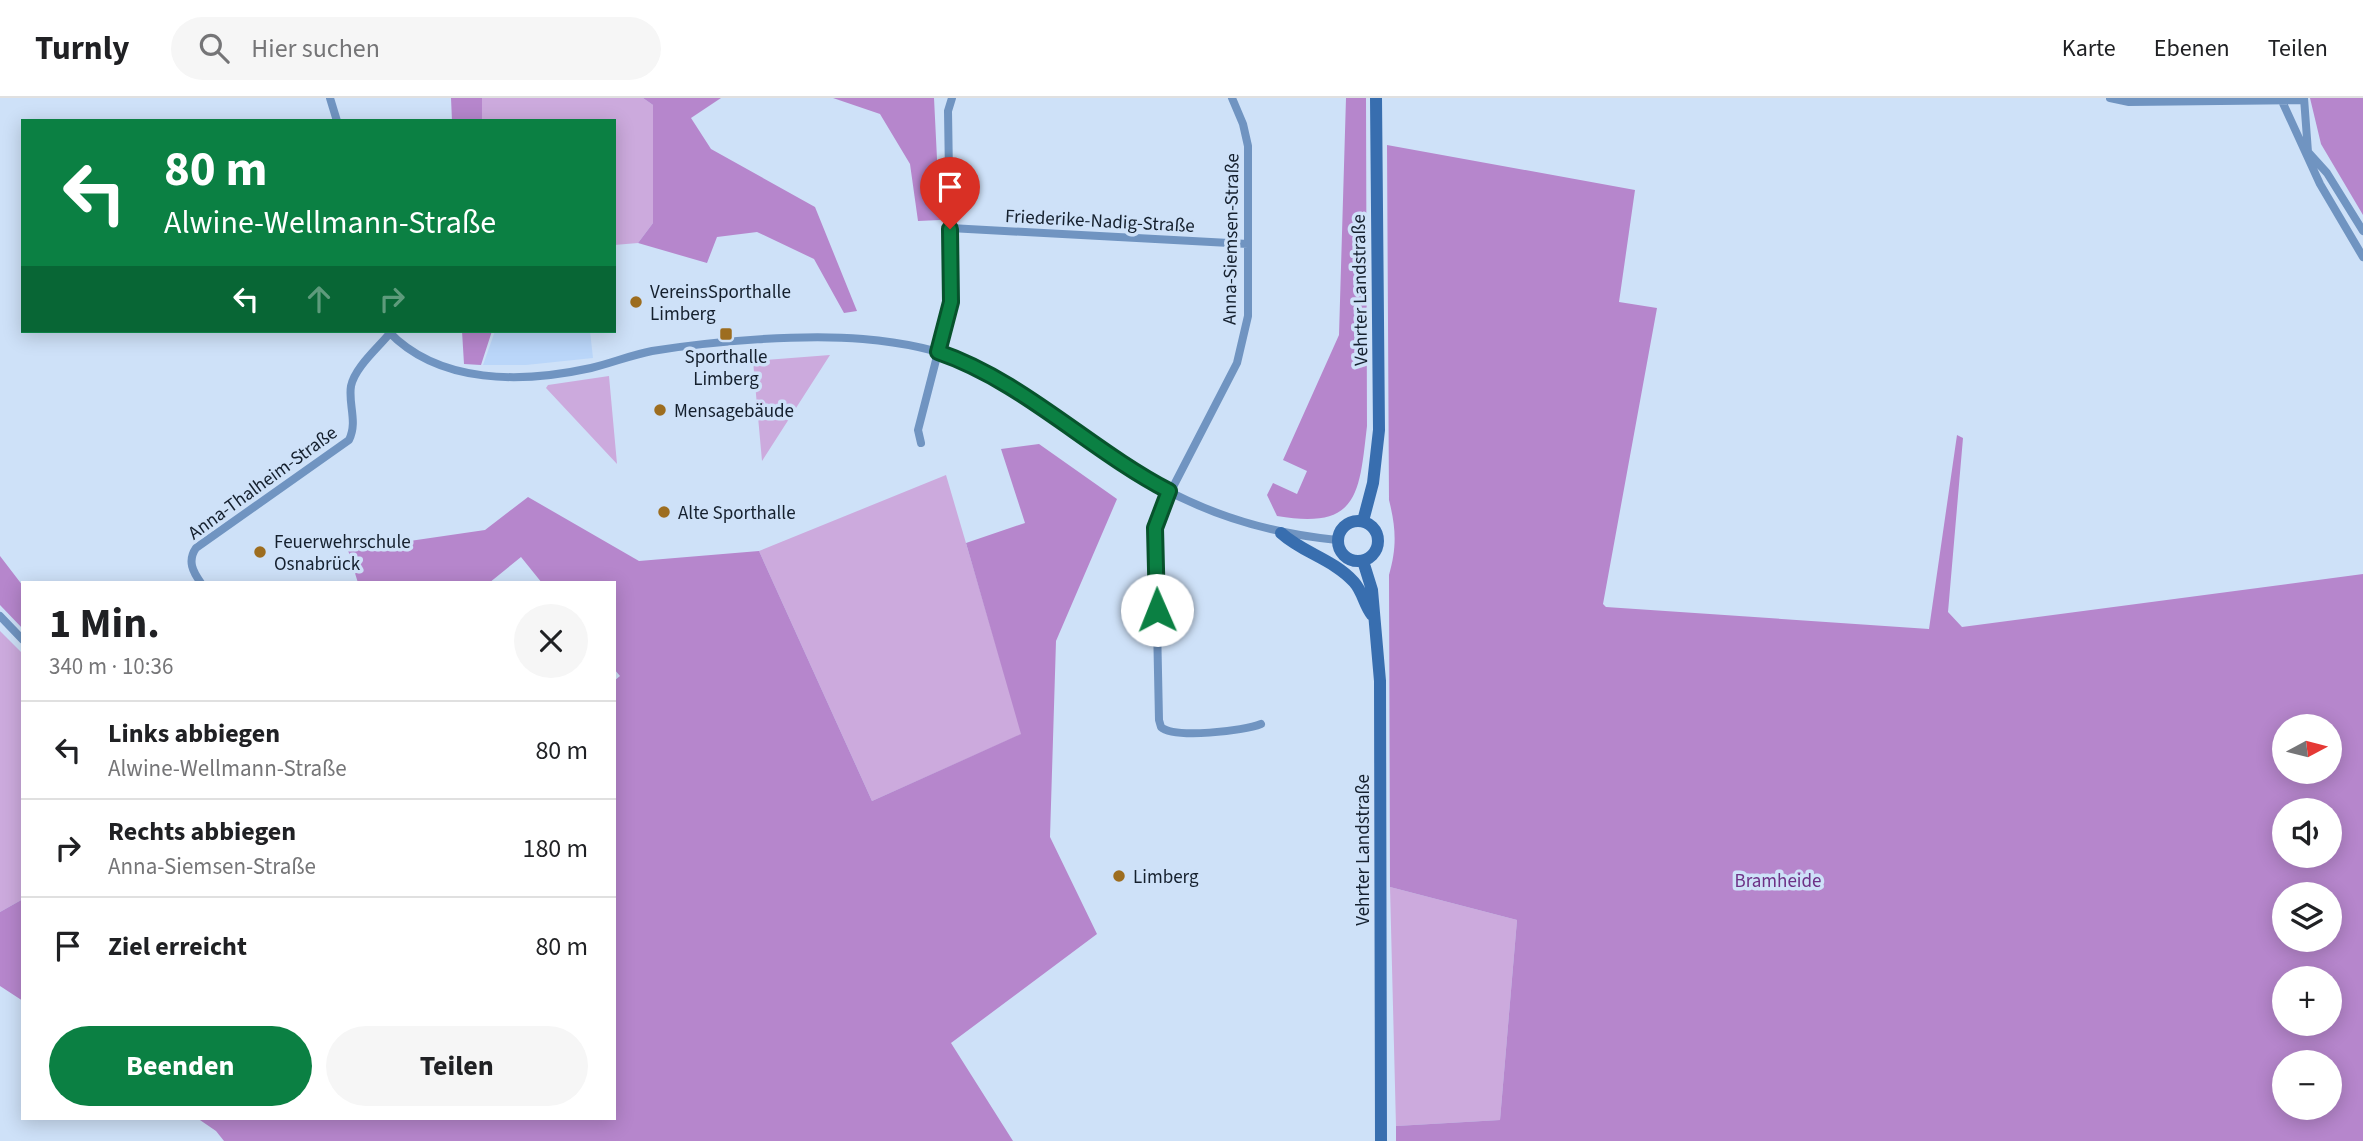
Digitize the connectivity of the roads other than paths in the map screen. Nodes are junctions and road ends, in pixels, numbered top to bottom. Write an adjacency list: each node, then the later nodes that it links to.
1 (330, 98): 8 (street)
2 (952, 98): 10 (street)
3 (1232, 98): 12 (street, Anna-Siemsen-Straße)
4 (1376, 98): 19 (main road, Vehrter Landstraße)
5 (2109, 98): 7 (street)
6 (2304, 99): 7 (street); 9 (street)
7 (2282, 101): 9 (street)
8 (336, 119)
9 (2308, 152): 11 (street); 13 (street)
10 (950, 229): 12 (street, Friederike-Nadig-Straße); 16 (street)
11 (2363, 231)
12 (1248, 244): 18 (street, Anna-Siemsen-Straße)
13 (2363, 257)
14 (388, 333): 23 (street, Anna-Thalheim-Straße)
15 (390, 333): 16 (street)
16 (938, 352): 17 (street); 18 (street)
17 (921, 443)
18 (1169, 491): 20 (street); 27 (street, Anna-Siemsen-Straße)
19 (1363, 521): 21 (main road); 22 (main road)
20 (1281, 533): 21 (street); 25 (main road)
21 (1337, 540): 22 (main road)
22 (1363, 561): 25 (main road, Vehrter Landstraße)
23 (200, 581)
24 (0, 617): 26 (street)
25 (1377, 621): 28 (main road, Vehrter Landstraße)
26 (21, 638)
27 (1261, 724)
28 (1381, 1141)

